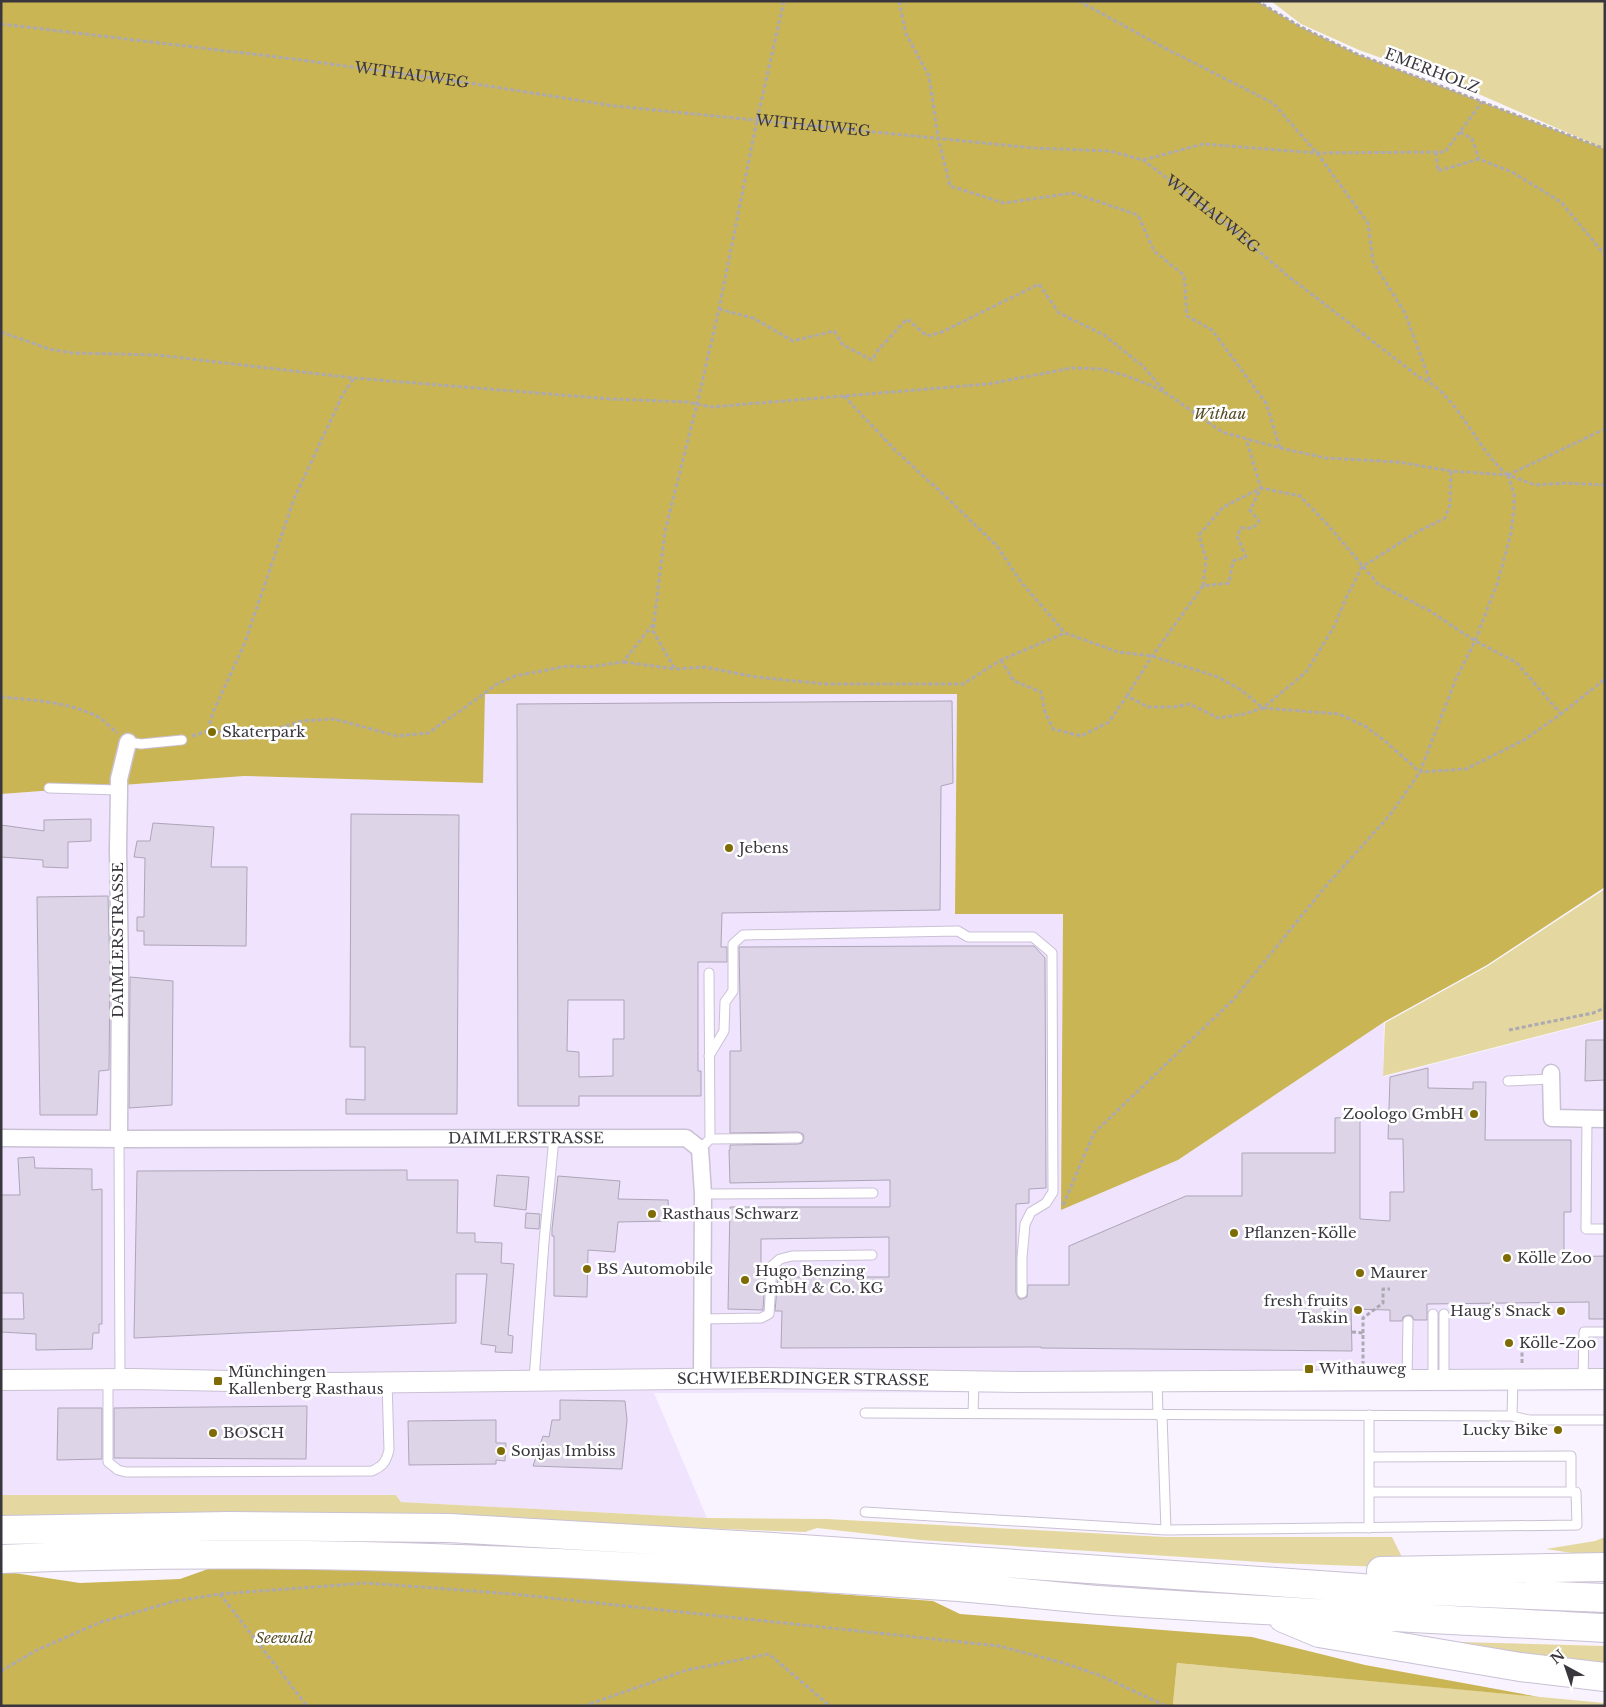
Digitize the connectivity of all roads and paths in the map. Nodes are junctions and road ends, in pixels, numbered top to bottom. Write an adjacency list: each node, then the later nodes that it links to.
1 (784, 1): 7 (path)
2 (899, 1): 9 (path)
3 (1079, 1): 12 (path)
4 (1257, 1): 6 (path, EMERHOLZ)
5 (1, 24): 7 (path, WITHAUWEG)
6 (1482, 102): 8 (path); 10 (path, EMERHOLZ)
7 (757, 120): 9 (path, WITHAUWEG); 16 (path)
8 (1460, 132): 11 (path); 13 (path)
9 (938, 137): 14 (path, WITHAUWEG); 25 (path)
10 (1605, 149)
11 (1436, 152): 12 (path); 13 (path)
12 (1317, 153): 14 (path); 19 (path)
13 (1479, 159): 15 (path)
14 (1143, 160): 19 (path, WITHAUWEG)
15 (1605, 255)
16 (719, 309): 20 (path); 22 (path)
17 (1, 332): 18 (path)
18 (354, 378): 22 (path); 44 (path)
19 (1430, 382): 27 (path, WITHAUWEG)
20 (1166, 393): 21 (path); 24 (path)
21 (844, 395): 22 (path); 33 (path)
22 (697, 404): 32 (path)
23 (1605, 429): 27 (path)
24 (1246, 438): 25 (path); 29 (path)
25 (1280, 448): 26 (path)
26 (1451, 471): 27 (path); 30 (path)
27 (1508, 475): 28 (path); 34 (path)
28 (1605, 485)
29 (1261, 488): 30 (path); 31 (path); 31 (path)
30 (1362, 567): 34 (path); 42 (path)
31 (1203, 586): 35 (path)
32 (654, 623): 37 (path); 38 (path)
33 (1065, 633): 35 (path); 36 (path)
34 (1475, 641): 43 (path); 47 (path)
35 (1152, 656): 40 (path); 42 (path)
36 (1001, 660): 38 (path); 40 (path)
37 (623, 662): 38 (path); 44 (path)
38 (675, 669)
39 (1605, 679): 43 (path)
40 (1127, 696): 42 (path)
41 (1, 697): 46 (path)
42 (1263, 708): 47 (path)
43 (1560, 714): 47 (path)
44 (211, 730): 45 (path)
45 (182, 740): 46 (lane)
46 (128, 742): 49 (street, DAIMLERSTRASSE)
47 (1420, 772): 65 (path)
48 (49, 788): 49 (lane)
49 (119, 790): 61 (street, DAIMLERSTRASSE)
50 (709, 973): 53 (lane)
51 (1605, 1008): 52 (path)
52 (1509, 1030)
53 (709, 1056): 62 (lane); 69 (lane)
54 (1551, 1076): 55 (lane); 56 (street)
55 (1508, 1082)
56 (1587, 1119): 57 (street); 66 (lane)
57 (1605, 1119)
58 (1, 1138): 61 (street, DAIMLERSTRASSE)
59 (554, 1138): 61 (street, DAIMLERSTRASSE); 62 (street, DAIMLERSTRASSE); 82 (lane)
60 (798, 1138): 62 (lane)
61 (119, 1140): 77 (lane)
62 (705, 1144): 64 (street)
63 (873, 1193): 64 (lane)
64 (702, 1194): 72 (street)
65 (1063, 1205)
66 (1605, 1229)
67 (872, 1255): 72 (lane)
68 (1390, 1289): 75 (path)
69 (1022, 1292)
70 (1433, 1314): 84 (lane)
71 (1444, 1314): 84 (lane)
72 (702, 1319): 76 (street)
73 (1408, 1320): 83 (lane)
74 (1605, 1332): 79 (lane)
75 (1363, 1333)
76 (702, 1378): 82 (street, SCHWIEBERDINGER STRASSE); 85 (street, SCHWIEBERDINGER STRASSE)
77 (114, 1379): 81 (street, SCHWIEBERDINGER STRASSE); 87 (street, SCHWIEBERDINGER STRASSE); 87 (lane)
78 (1513, 1379): 79 (street, SCHWIEBERDINGER STRASSE); 84 (street, SCHWIEBERDINGER STRASSE); 92 (lane)
79 (1583, 1379): 80 (street, SCHWIEBERDINGER STRASSE)
80 (1605, 1379)
81 (1, 1380)
82 (534, 1380): 87 (street, SCHWIEBERDINGER STRASSE)
83 (1407, 1380): 84 (street, SCHWIEBERDINGER STRASSE); 86 (street, SCHWIEBERDINGER STRASSE)
84 (1438, 1380)
85 (974, 1381): 86 (street, SCHWIEBERDINGER STRASSE); 89 (lane)
86 (1157, 1381): 90 (lane)
87 (388, 1382)
88 (865, 1413): 89 (lane)
89 (973, 1414): 90 (lane)
90 (1160, 1415): 91 (lane); 100 (lane)
91 (1369, 1415): 92 (lane); 94 (lane)
92 (1512, 1416): 93 (lane)
93 (1605, 1420)
94 (1369, 1457): 95 (lane); 96 (lane)
95 (1369, 1492): 96 (lane); 98 (lane)
96 (1571, 1492): 98 (lane)
97 (865, 1512): 100 (lane)
98 (1369, 1528): 100 (lane)
99 (1, 1530): 103 (highway)
100 (1166, 1530)
101 (1, 1559): 106 (highway)
102 (1605, 1567): 103 (highway)
103 (1219, 1578): 105 (highway)
104 (220, 1594): 108 (path); 110 (path); 113 (path)
105 (1605, 1598)
106 (1268, 1611): 107 (highway); 109 (highway)
107 (1605, 1628)
108 (1, 1671)
109 (1605, 1677)
110 (307, 1706)
111 (584, 1706): 112 (path)
112 (830, 1706)
113 (1166, 1706)

